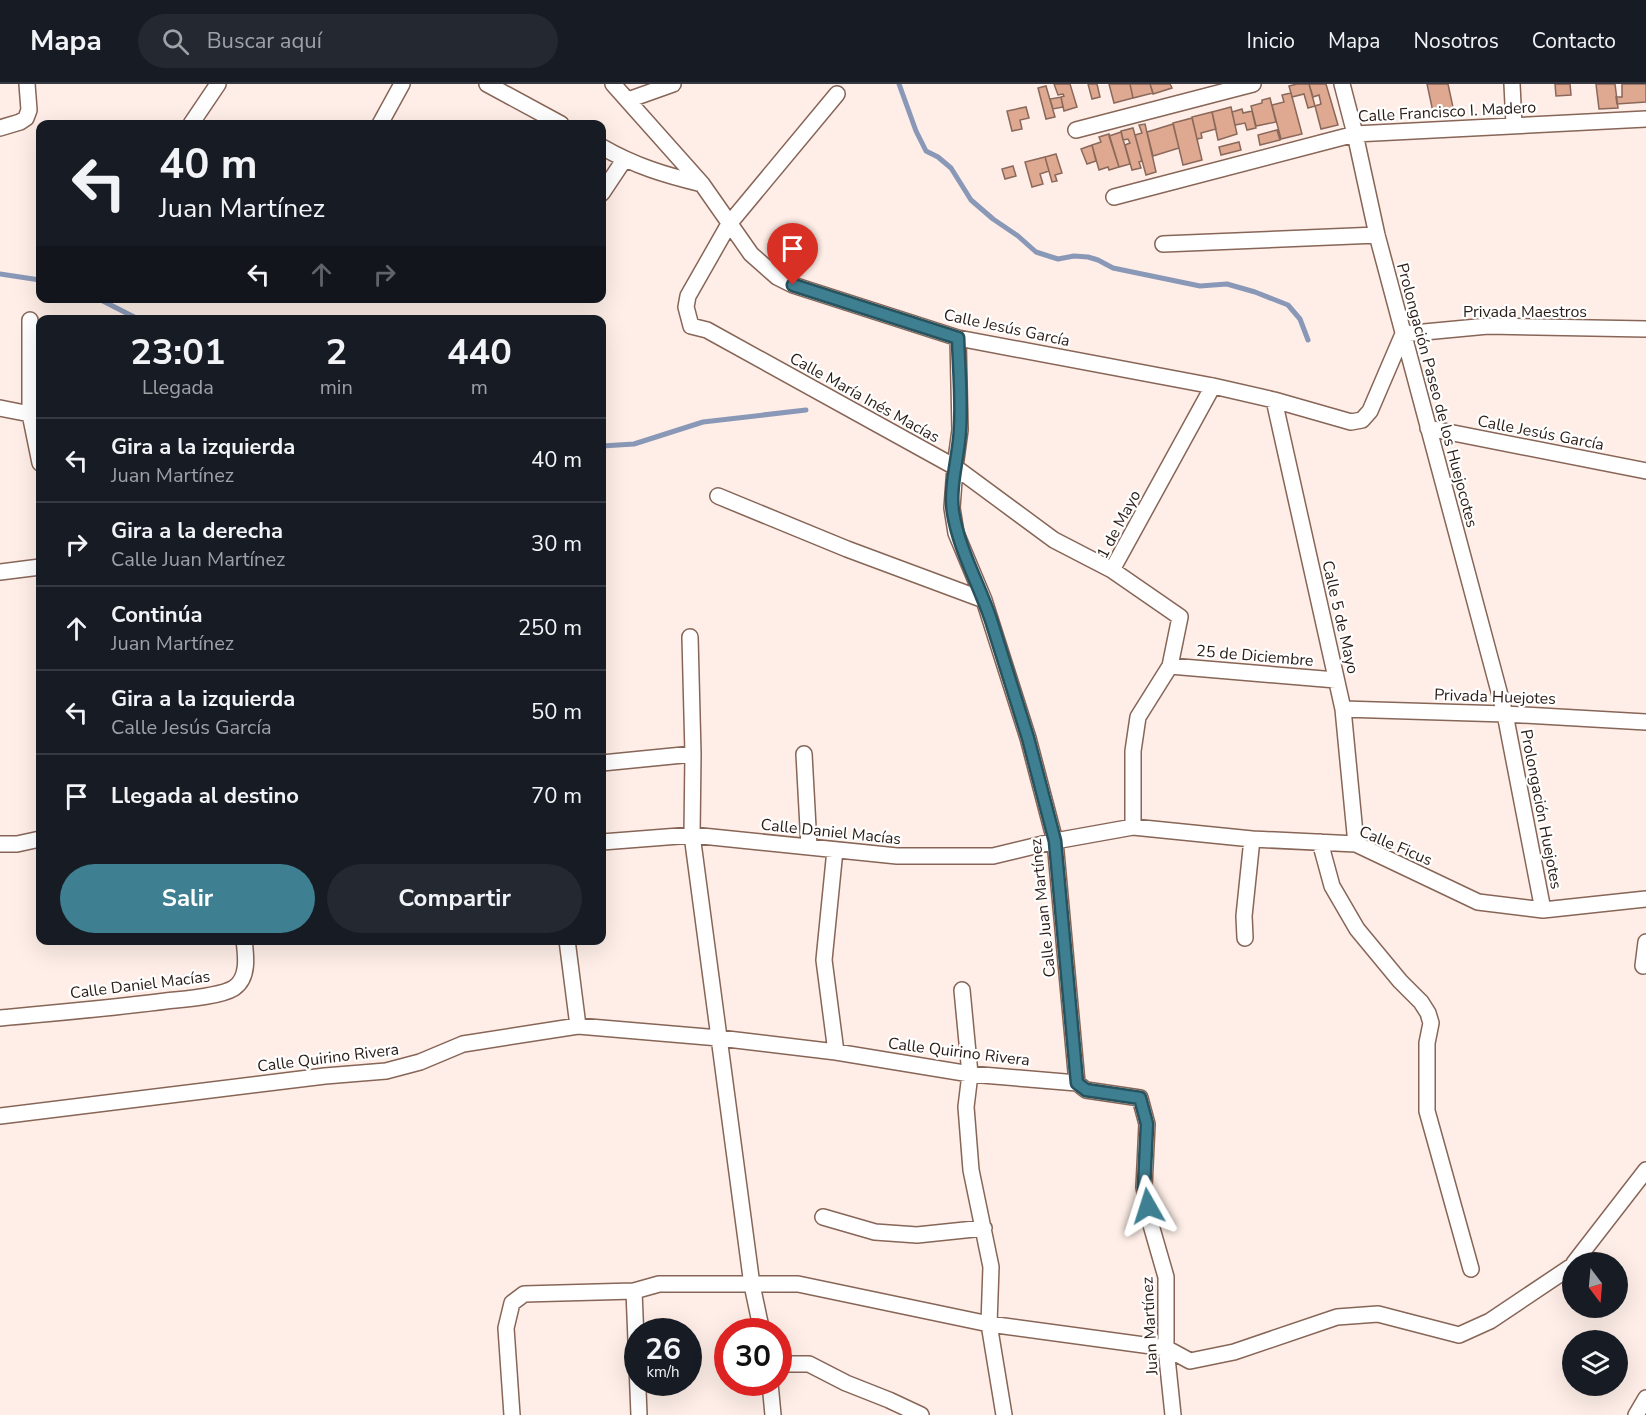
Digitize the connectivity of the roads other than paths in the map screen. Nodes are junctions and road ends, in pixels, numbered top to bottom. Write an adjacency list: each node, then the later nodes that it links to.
1 (27, 84): 17 (street)
2 (218, 84): 13 (street)
3 (402, 84): 14 (street)
4 (487, 84): 15 (street)
5 (613, 84): 11 (street, Calle Jesús García)
6 (673, 84): 11 (street)
7 (1253, 84): 18 (street)
8 (1342, 84): 19 (street, Prolongación Paseo de los Huejocotes)
9 (1512, 84): 16 (street)
10 (837, 94): 25 (street)
11 (628, 100): 22 (street, Calle Jesús García)
12 (1646, 119): 16 (street, Calle Francisco I. Madero)
13 (194, 120)
14 (382, 120)
15 (554, 120)
16 (1514, 125): 19 (street, Calle Francisco I. Madero)
17 (0, 128)
18 (1076, 130)
19 (1355, 134): 24 (street, Calle Francisco I. Madero); 26 (street, Prolongación Paseo de los Huejocotes)
20 (606, 149): 21 (street)
21 (624, 160): 22 (street); 23 (street)
22 (702, 184): 25 (street, Calle Jesús García)
23 (606, 187)
24 (1114, 197)
25 (729, 224): 31 (street, Calle Jesús García); 38 (street, Calle María Inés Macías)
26 (1377, 235): 27 (street); 30 (street, Prolongación Paseo de los Huejocotes)
27 (1163, 244)
28 (30, 320): 35 (street)
29 (1646, 329): 30 (street, Privada Maestros)
30 (1403, 334): 33 (street, Calle Jesús García); 36 (street, Prolongación Paseo de los Huejocotes)
31 (958, 338): 32 (street, Calle Jesús García); 38 (street)
32 (1213, 386): 33 (street, Calle Jesús García); 42 (street, 1 de Mayo)
33 (1274, 400): 47 (street, Calle 5 de Mayo)
34 (0, 408): 35 (street)
35 (30, 414): 37 (street)
36 (1428, 428): 39 (street, Calle Jesús García); 49 (street, Prolongación Paseo de los Huejocotes)
37 (36, 444)
38 (955, 467): 42 (street, Calle María Inés Macías); 44 (street, Calle Juan Martínez)
39 (1646, 471)
40 (718, 496): 44 (street)
41 (36, 568): 43 (street)
42 (1112, 570): 46 (street, 1 de Mayo)
43 (0, 572)
44 (984, 600): 58 (street, Calle Juan Martínez)
45 (690, 637): 51 (street)
46 (1170, 666): 47 (street, 25 de Diciembre); 54 (street, 1 de Mayo)
47 (1336, 680): 48 (street, Calle 5 de Mayo)
48 (1343, 709): 49 (street, Privada Huejotes); 62 (street, Calle 5 de Mayo)
49 (1505, 714): 50 (street, Privada Huejotes); 66 (street, Prolongación Huejotes)
50 (1646, 722)
51 (693, 754): 53 (street); 55 (street)
52 (804, 754): 63 (street)
53 (606, 763)
54 (1133, 827): 57 (street, Calle Ficus); 58 (street, Calle Ficus)
55 (692, 835): 59 (street, Calle Daniel Macías); 63 (street, Calle Daniel Macías); 75 (street)
56 (36, 839): 61 (street)
57 (1252, 839): 60 (street, Calle Ficus); 67 (street)
58 (1055, 841): 64 (street, Calle Daniel Macías); 78 (street, Calle Juan Martínez)
59 (606, 842)
60 (1320, 842): 62 (street, Calle Ficus); 84 (street)
61 (0, 844)
62 (1356, 844): 66 (street, Calle Ficus)
63 (808, 846): 64 (street, Calle Daniel Macías)
64 (835, 850): 76 (street)
65 (1646, 899): 66 (street, Calle Ficus)
66 (1543, 910)
67 (1245, 938)
68 (1646, 942): 71 (street)
69 (244, 945): 73 (street, Calle Daniel Macías)
70 (568, 945): 74 (street)
71 (1643, 966)
72 (962, 990): 77 (street)
73 (0, 1018)
74 (578, 1026): 75 (street, Calle Quirino Rivera); 79 (street, Calle Quirino Rivera)
75 (719, 1038): 76 (street, Calle Quirino Rivera); 86 (street)
76 (836, 1052): 77 (street, Calle Quirino Rivera)
77 (970, 1074): 78 (street, Calle Quirino Rivera); 82 (street)
78 (1077, 1083): 90 (street, Juan Martínez)
79 (0, 1116)
80 (1646, 1170): 83 (street)
81 (823, 1217): 82 (street)
82 (984, 1228): 89 (street)
83 (1582, 1252)
84 (1471, 1269)
85 (1562, 1272): 90 (street)
86 (752, 1285): 87 (street); 88 (street); 89 (street)
87 (634, 1291): 94 (street); 95 (street)
88 (759, 1318)
89 (989, 1324): 90 (street); 98 (street)
90 (1166, 1348): 99 (street, Juan Martínez)
91 (792, 1364): 97 (street)
92 (771, 1396): 96 (street)
93 (1646, 1398): 100 (street)
94 (512, 1415)
95 (639, 1415)
96 (773, 1415)
97 (921, 1415)
98 (1004, 1415)
99 (1173, 1415)
100 (1636, 1415)

